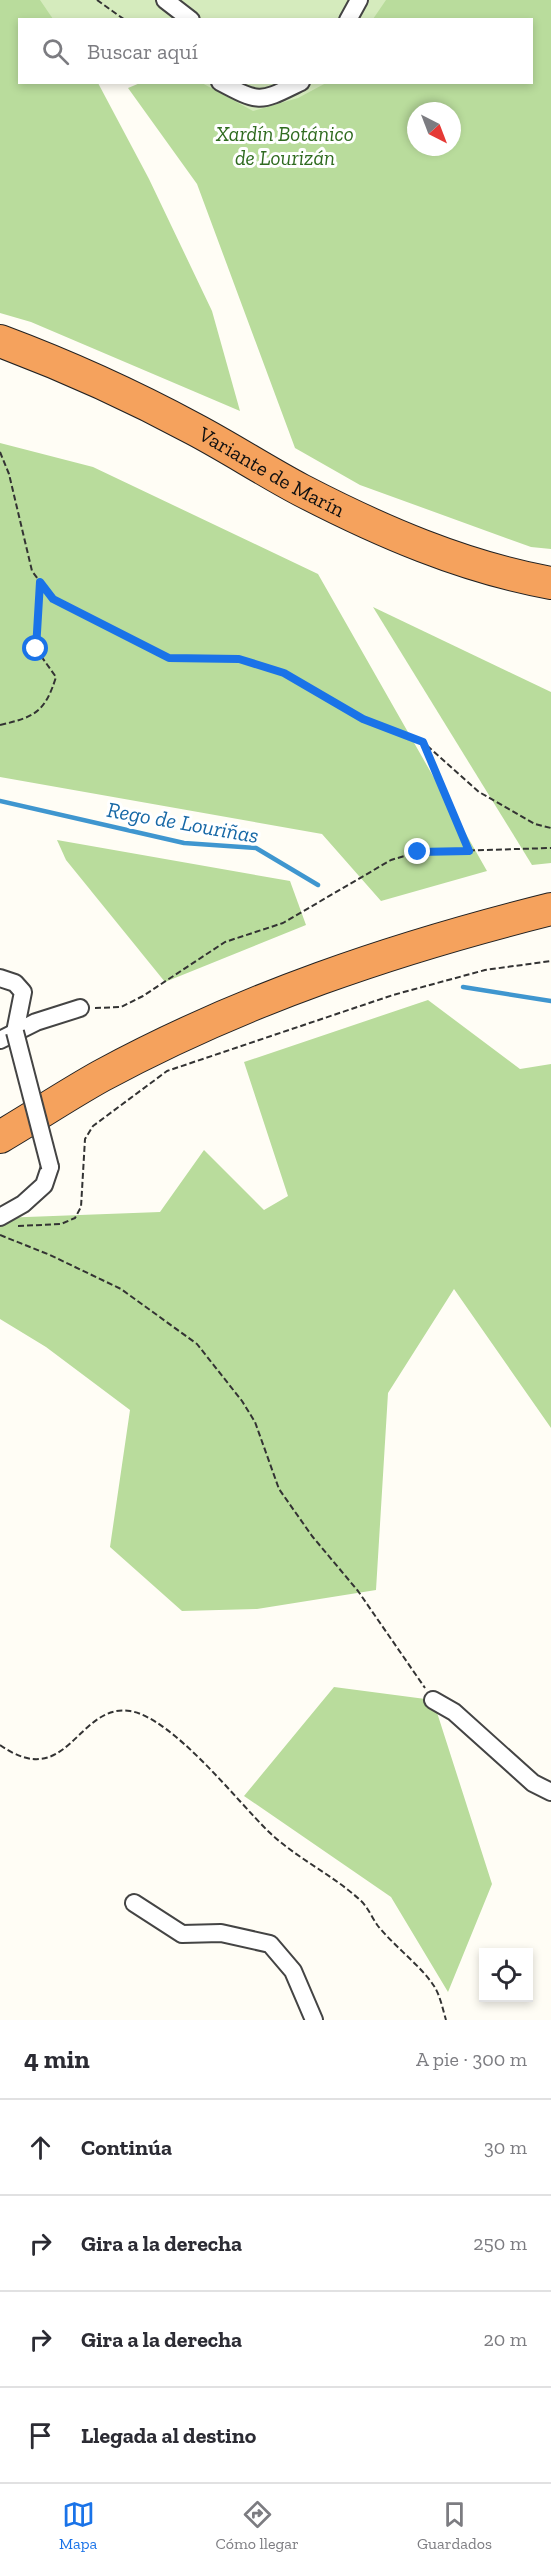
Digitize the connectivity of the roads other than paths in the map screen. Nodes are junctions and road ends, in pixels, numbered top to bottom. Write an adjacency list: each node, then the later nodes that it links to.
1 (165, 0): 3 (street)
2 (359, 0): 4 (street)
3 (188, 18)
4 (349, 18)
5 (224, 84): 6 (street)
6 (298, 84)
7 (0, 341): 8 (highway, Variante de Marín)
8 (551, 583)
9 (551, 889): 14 (highway)
10 (551, 909): 15 (highway)
11 (0, 978): 13 (street)
12 (80, 1008): 13 (street)
13 (7, 1036): 16 (street, bridge)
14 (0, 1114)
15 (0, 1137)
16 (0, 1217)
17 (433, 1700): 18 (street)
18 (551, 1792)
19 (134, 1903): 20 (street)
20 (314, 2020)

